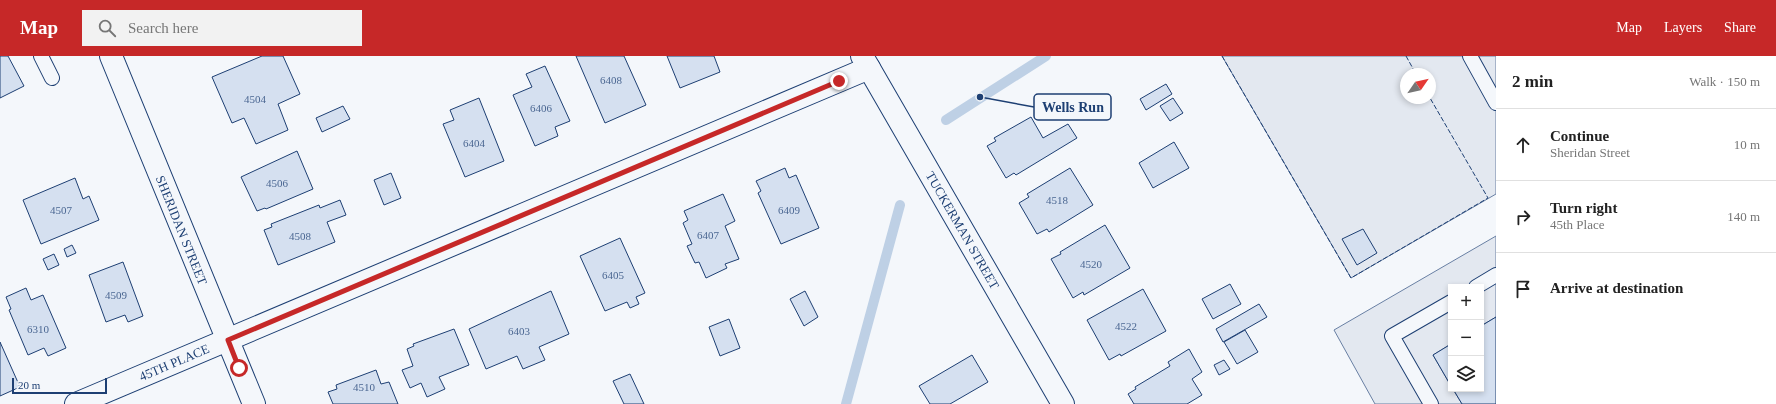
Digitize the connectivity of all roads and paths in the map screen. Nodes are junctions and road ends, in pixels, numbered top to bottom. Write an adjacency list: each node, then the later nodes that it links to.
1 (41, 56): 5 (lane)
2 (111, 56): 10 (street, SHERIDAN STREET)
3 (1470, 56): 6 (lane)
4 (866, 62): 10 (street, 45TH PLACE); 13 (street, TUCKERMAN STREET)
5 (52, 78)
6 (1496, 103)
7 (1496, 275): 8 (lane)
8 (1481, 284)
9 (1448, 304): 14 (lane)
10 (228, 340): 11 (street, 45TH PLACE); 12 (street, SHERIDAN STREET)
11 (76, 404)
12 (254, 404)
13 (1063, 404)
14 (1431, 404)

